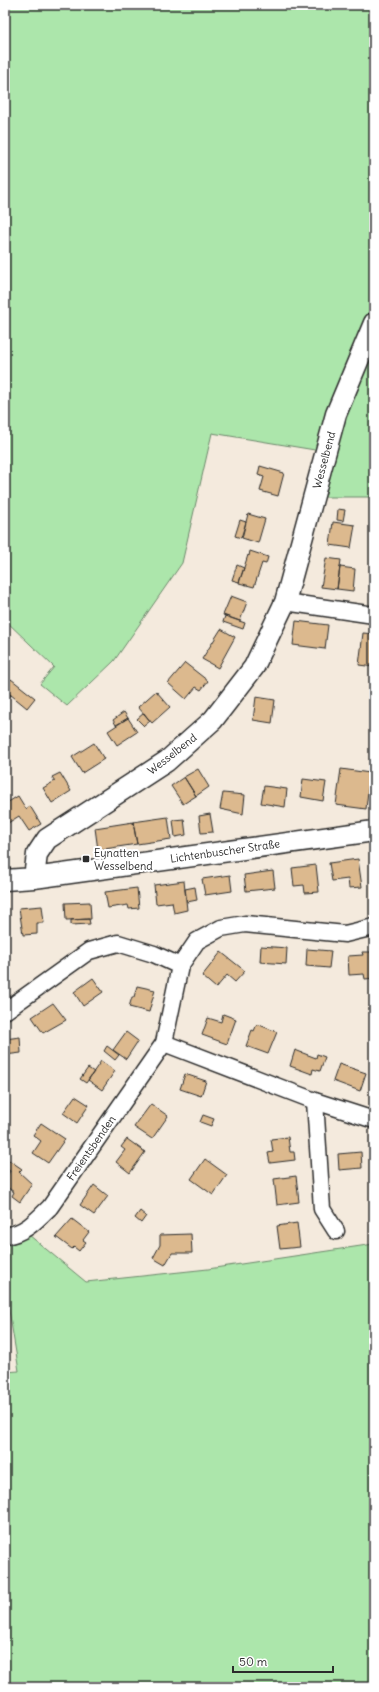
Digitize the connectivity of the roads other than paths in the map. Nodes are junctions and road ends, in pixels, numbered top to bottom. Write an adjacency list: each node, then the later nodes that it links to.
1 (374, 323): 2 (street, Wesselbend)
2 (285, 602): 3 (street); 5 (street, Wesselbend)
3 (374, 614)
4 (374, 831): 5 (street, Lichtenbuscher Straße)
5 (34, 878): 6 (street, Lichtenbuscher Straße)
6 (5, 880)
7 (374, 927): 8 (street, Freientsbenden)
8 (180, 966): 9 (street); 10 (street, Freientsbenden)
9 (5, 1011)
10 (164, 1042): 11 (street); 14 (street, Freientsbenden)
11 (316, 1101): 12 (street); 13 (street)
12 (374, 1120)
13 (336, 1231)
14 (5, 1236)

